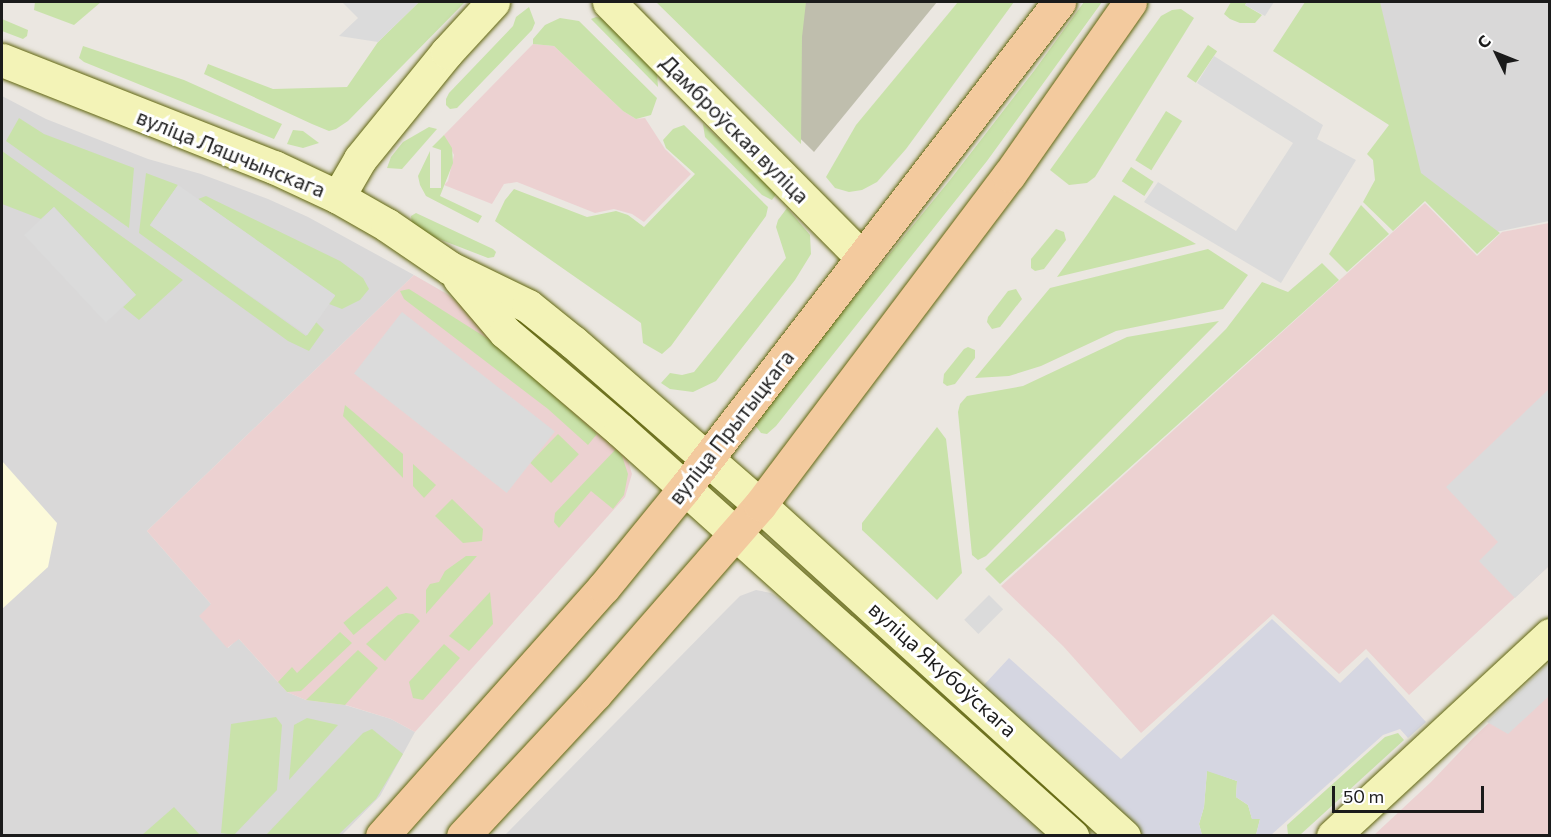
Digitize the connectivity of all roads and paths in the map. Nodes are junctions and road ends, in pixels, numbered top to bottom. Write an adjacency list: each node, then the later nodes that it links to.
1 (494, 2): 6 (main road)
2 (609, 2): 7 (main road, Дамброўская вуліца)
3 (1059, 2): 7 (main road, вуліца Прытыцкага)
4 (1130, 2): 11 (main road)
5 (2, 60): 6 (main road, вуліца Ляшчынскага)
6 (338, 197): 8 (main road, вуліца Ляшчынскага)
7 (861, 257): 9 (main road, вуліца Прытыцкага)
8 (450, 268): 9 (main road, вуліца Ляшчынскага); 10 (main road, вуліца Ляшчынскага)
9 (708, 459): 10 (main road, вуліца Прытыцкага); 11 (main road, вуліца Ляшчынскага)
10 (684, 489): 12 (main road, вуліца Ляшчынскага); 14 (main road, вуліца Прытыцкага)
11 (760, 505): 12 (main road); 17 (main road, вуліца Якубоўскага)
12 (736, 533): 15 (main road); 16 (main road, вуліца Якубоўскага)
13 (1550, 635): 18 (main road)
14 (382, 836)
15 (463, 836)
16 (1072, 836)
17 (1124, 836)
18 (1333, 836)

